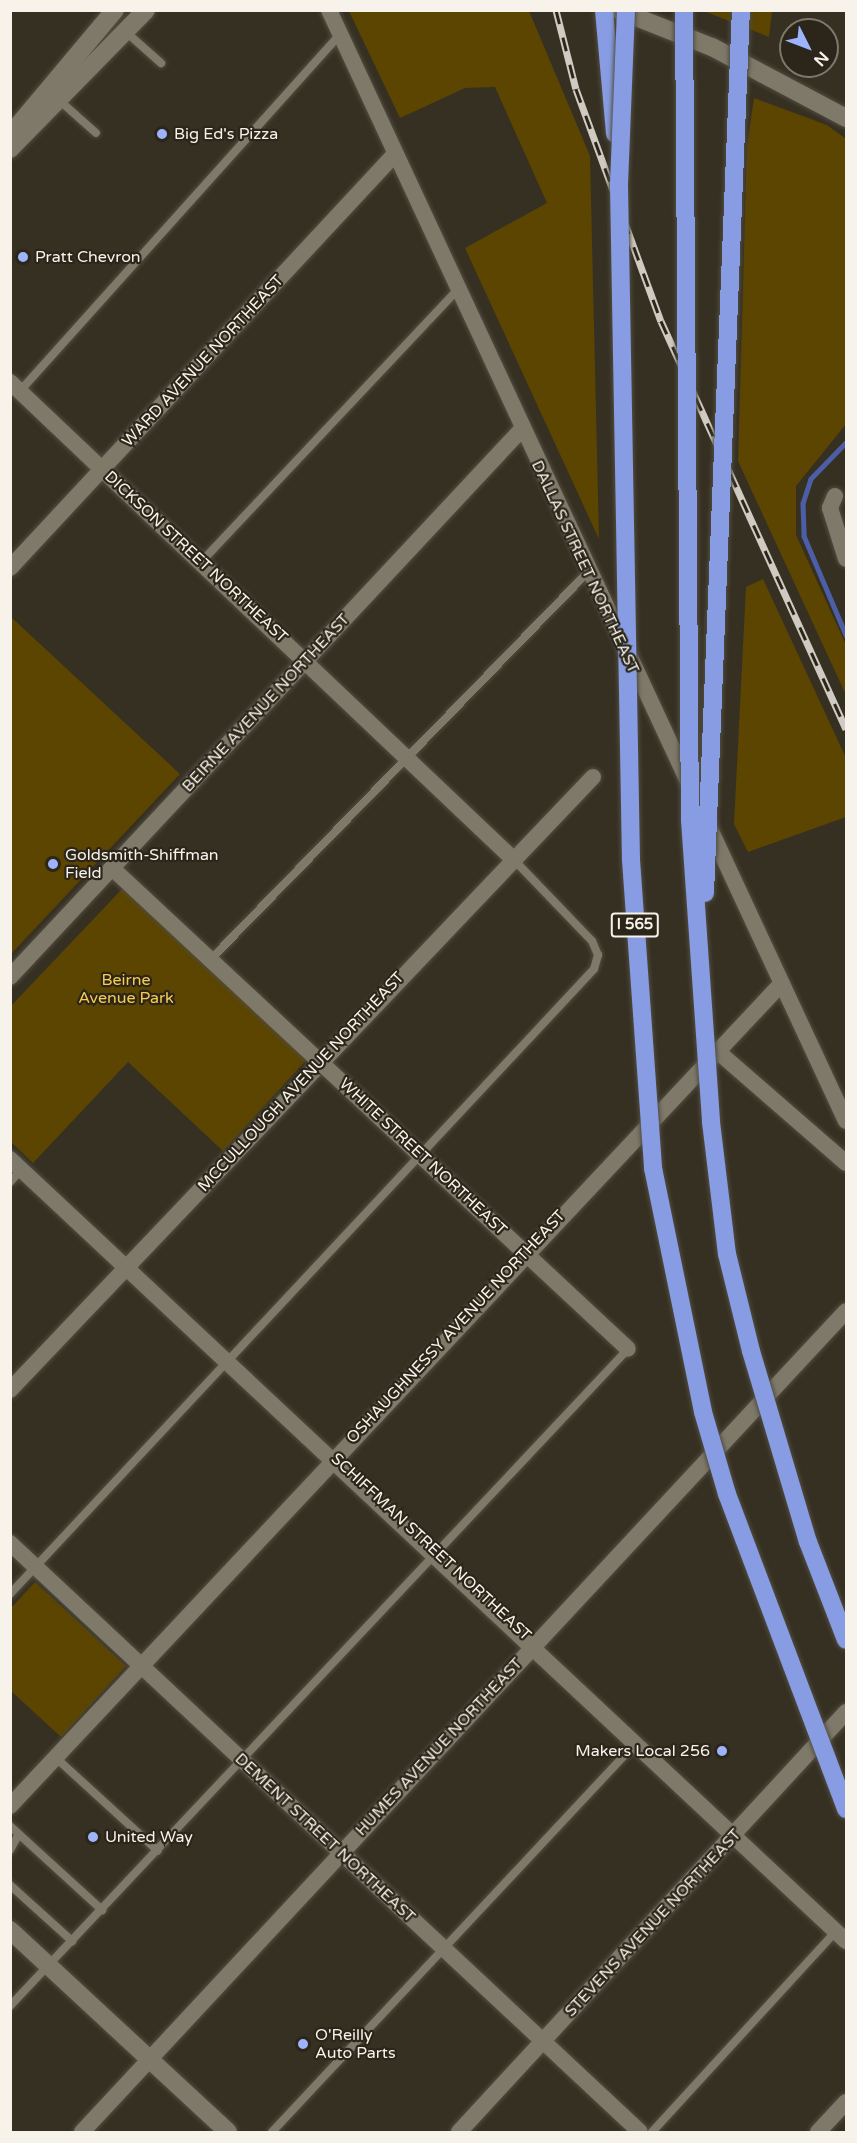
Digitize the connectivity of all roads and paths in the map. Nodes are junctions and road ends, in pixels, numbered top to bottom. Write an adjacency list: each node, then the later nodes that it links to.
1 (146, 10): 10 (main road)
2 (329, 10): 11 (street, DALLAS STREET NORTHEAST)
3 (604, 10): 20 (highway, bridge)
4 (618, 10): 14 (main road)
5 (626, 10): 20 (highway, I 565, bridge)
6 (684, 10): 38 (highway, bridge)
7 (741, 10): 15 (highway, bridge)
8 (752, 10): 15 (highway, bridge)
9 (107, 13): 17 (main road)
10 (126, 32): 12 (lane); 13 (main road)
11 (340, 34): 19 (street, DALLAS STREET NORTHEAST); 22 (lane)
12 (161, 63)
13 (60, 101): 16 (lane); 18 (main road)
14 (846, 118)
15 (735, 130): 38 (highway, bridge)
16 (96, 133)
17 (10, 135)
18 (10, 149)
19 (395, 154): 21 (street, DALLAS STREET NORTHEAST); 24 (street, WARD AVENUE NORTHEAST)
20 (620, 186): 64 (highway, I 565, bridge)
21 (456, 291): 23 (street, DALLAS STREET NORTHEAST); 27 (lane)
22 (15, 386): 24 (street, DICKSON STREET NORTHEAST)
23 (522, 429): 29 (street, DALLAS STREET NORTHEAST); 30 (street, BEIRNE AVENUE NORTHEAST)
24 (103, 470): 27 (street, DICKSON STREET NORTHEAST); 28 (street, WARD AVENUE NORTHEAST)
25 (835, 496): 26 (street)
26 (846, 559)
27 (202, 561): 30 (street, DICKSON STREET NORTHEAST)
28 (10, 567)
29 (587, 573): 31 (lane); 37 (street, DALLAS STREET NORTHEAST)
30 (305, 661): 31 (street, DICKSON STREET NORTHEAST); 34 (street, BEIRNE AVENUE NORTHEAST)
31 (406, 757): 33 (street, DICKSON STREET NORTHEAST); 35 (lane)
32 (593, 777): 33 (street, MCCULLOUGH AVENUE NORTHEAST)
33 (512, 858): 40 (street, MCCULLOUGH AVENUE NORTHEAST); 42 (lane)
34 (112, 868): 35 (street, WHITE STREET NORTHEAST); 36 (street, BEIRNE AVENUE NORTHEAST)
35 (211, 959): 40 (street, WHITE STREET NORTHEAST)
36 (10, 977)
37 (782, 983): 39 (street, OSHAUGHNESSY AVENUE NORTHEAST); 41 (street, DALLAS STREET NORTHEAST)
38 (701, 999): 56 (highway, bridge)
39 (716, 1050): 43 (street); 45 (street, OSHAUGHNESSY AVENUE NORTHEAST)
40 (320, 1061): 42 (street, WHITE STREET NORTHEAST); 46 (street, MCCULLOUGH AVENUE NORTHEAST)
41 (846, 1121)
42 (422, 1156): 45 (street, WHITE STREET NORTHEAST); 49 (lane)
43 (846, 1163)
44 (14, 1170): 46 (street, SCHIFFMAN STREET NORTHEAST)
45 (526, 1252): 48 (street, WHITE STREET NORTHEAST); 51 (street, OSHAUGHNESSY AVENUE NORTHEAST)
46 (127, 1266): 49 (street, SCHIFFMAN STREET NORTHEAST); 50 (street, MCCULLOUGH AVENUE NORTHEAST)
47 (846, 1311): 57 (street, HUMES AVENUE NORTHEAST)
48 (628, 1349): 53 (lane)
49 (230, 1362): 51 (street, SCHIFFMAN STREET NORTHEAST); 54 (lane)
50 (10, 1390)
51 (334, 1456): 53 (street, SCHIFFMAN STREET NORTHEAST); 58 (street, OSHAUGHNESSY AVENUE NORTHEAST)
52 (10, 1543): 54 (street, DEMENT STREET NORTHEAST)
53 (436, 1555): 57 (street, SCHIFFMAN STREET NORTHEAST); 62 (lane)
54 (36, 1567): 55 (lane); 58 (street, DEMENT STREET NORTHEAST)
55 (10, 1594)
56 (846, 1640)
57 (535, 1644): 60 (street, SCHIFFMAN STREET NORTHEAST); 70 (street, HUMES AVENUE NORTHEAST)
58 (141, 1665): 61 (street, OSHAUGHNESSY AVENUE NORTHEAST); 62 (street, DEMENT STREET NORTHEAST)
59 (846, 1712): 67 (street, STEVENS AVENUE NORTHEAST)
60 (637, 1742): 67 (street, SCHIFFMAN STREET NORTHEAST); 76 (lane)
61 (55, 1757): 63 (street, OSHAUGHNESSY AVENUE NORTHEAST); 69 (lane)
62 (243, 1761): 69 (lane); 70 (street, DEMENT STREET NORTHEAST)
63 (10, 1806)
64 (846, 1809)
65 (10, 1826): 66 (lane)
66 (19, 1834): 68 (lane); 72 (lane)
67 (734, 1835): 74 (street, SCHIFFMAN STREET NORTHEAST); 79 (street, STEVENS AVENUE NORTHEAST)
68 (10, 1851)
69 (158, 1851): 72 (lane)
70 (341, 1853): 76 (street, DEMENT STREET NORTHEAST); 80 (street, HUMES AVENUE NORTHEAST)
71 (10, 1885): 75 (lane)
72 (102, 1910): 75 (lane)
73 (10, 1930): 77 (main road)
74 (841, 1936): 87 (lane)
75 (72, 1941): 77 (lane)
76 (444, 1949): 79 (street, DEMENT STREET NORTHEAST); 84 (lane)
77 (49, 1966): 78 (lane); 80 (main road)
78 (10, 2006)
79 (543, 2042): 85 (street, STEVENS AVENUE NORTHEAST); 86 (street, DEMENT STREET NORTHEAST)
80 (150, 2060): 82 (street, HUMES AVENUE NORTHEAST); 83 (main road)
81 (846, 2102): 88 (street)
82 (82, 2133)
83 (228, 2133)
84 (272, 2133)
85 (459, 2133)
86 (640, 2133)
87 (652, 2133)
88 (818, 2133)

